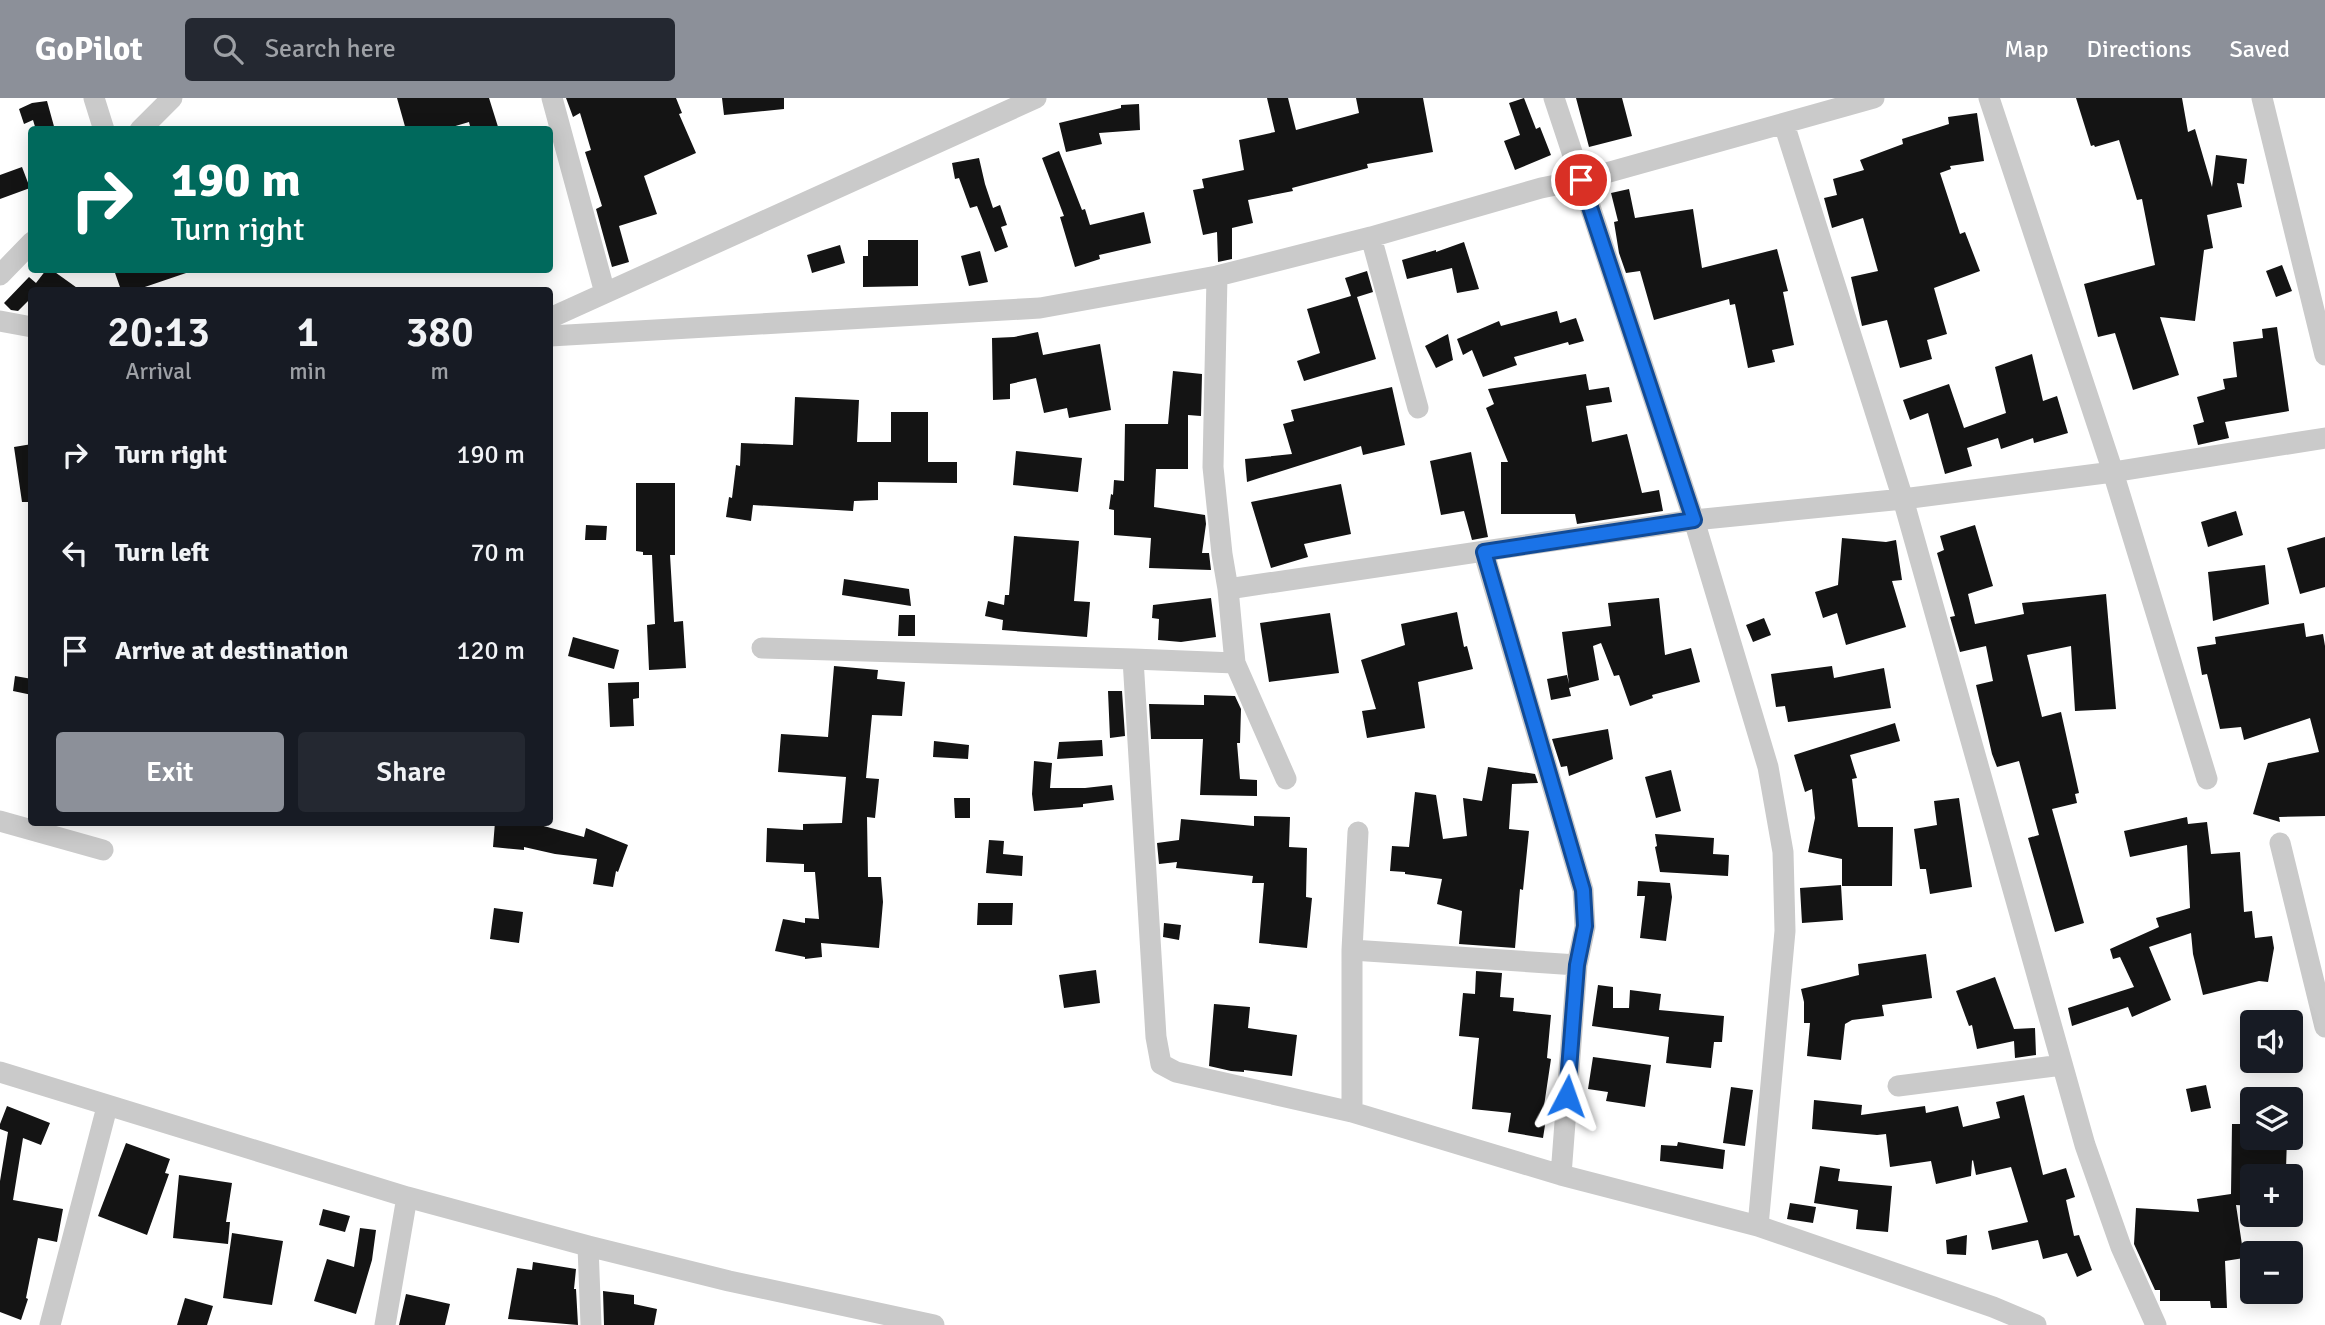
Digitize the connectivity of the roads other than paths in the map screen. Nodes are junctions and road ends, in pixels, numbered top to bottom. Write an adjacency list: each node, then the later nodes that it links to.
1 (94, 98): 10 (street)
2 (172, 98): 11 (street)
3 (552, 98): 17 (street)
4 (1036, 98): 17 (street)
5 (1554, 98): 12 (street)
6 (1874, 98): 9 (street)
7 (1989, 98): 25 (street)
8 (2262, 98): 22 (street)
9 (1784, 124): 12 (street); 26 (street)
10 (103, 126)
11 (144, 126)
12 (1581, 180): 13 (street); 27 (street)
13 (1371, 237): 16 (street); 23 (street)
14 (28, 246): 15 (street)
15 (0, 275)
16 (1217, 276): 21 (street); 29 (street)
17 (605, 293): 18 (street)
18 (553, 317)
19 (0, 321): 20 (street)
20 (28, 326)
21 (553, 336)
22 (2325, 355)
23 (1418, 408)
24 (2325, 438): 25 (street)
25 (2113, 472): 26 (street); 34 (street)
26 (1902, 499): 27 (street); 42 (street)
27 (1694, 520): 28 (street); 49 (street)
28 (1484, 552): 29 (street); 40 (street)
29 (1228, 589): 32 (street)
30 (762, 648): 31 (street)
31 (1133, 659): 32 (street); 46 (street)
32 (1236, 663): 33 (street)
33 (1286, 779)
34 (2207, 779)
35 (0, 821): 38 (street)
36 (1358, 832): 39 (street)
37 (2280, 843): 41 (street)
38 (103, 850)
39 (1352, 950): 40 (street); 46 (street)
40 (1577, 965): 47 (street)
41 (2325, 1027)
42 (2062, 1065): 44 (street); 56 (street)
43 (0, 1072): 45 (street)
44 (1898, 1086)
45 (107, 1107): 48 (street); 51 (street)
46 (1352, 1112): 47 (street)
47 (1561, 1175): 49 (street)
48 (407, 1197): 50 (street); 52 (street)
49 (1758, 1226): 55 (street)
50 (588, 1246): 53 (street); 54 (street)
51 (50, 1325)
52 (385, 1325)
53 (591, 1325)
54 (934, 1325)
55 (2036, 1325)
56 (2156, 1325)

